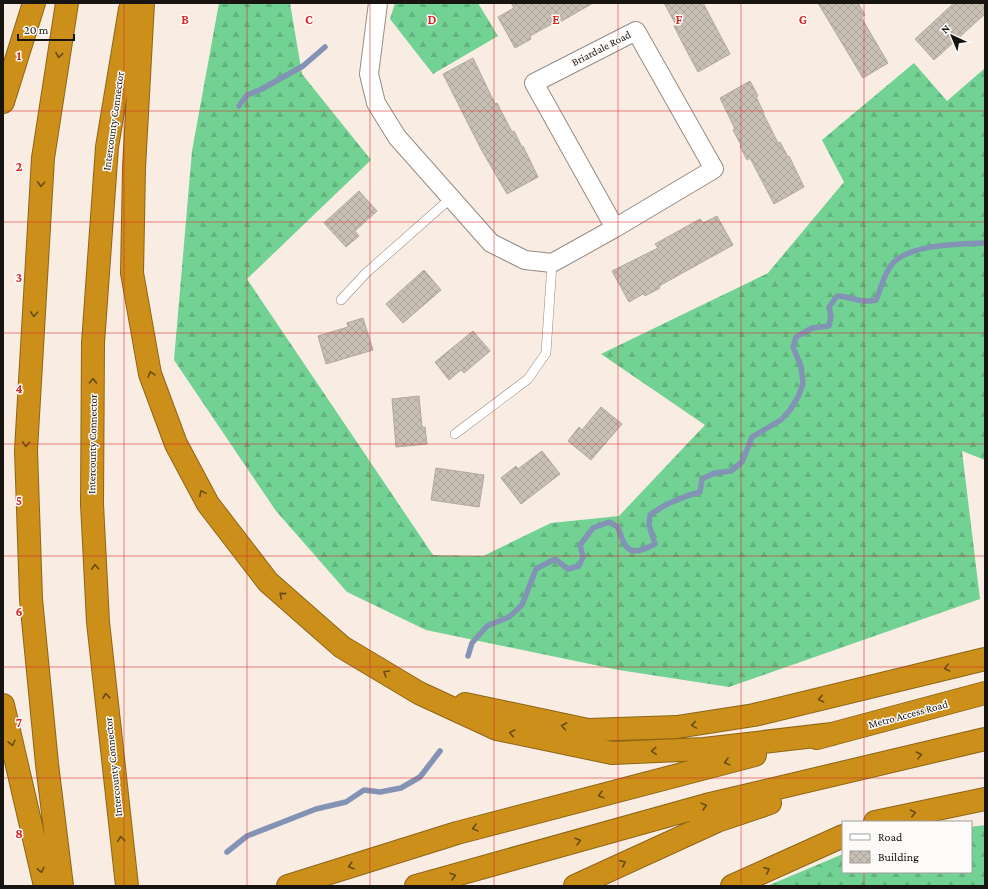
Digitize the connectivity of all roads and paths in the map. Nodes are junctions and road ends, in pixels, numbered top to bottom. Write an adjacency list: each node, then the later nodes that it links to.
1 (34, 3): 6 (highway)
2 (67, 3): 24 (highway, one-way to 24)
3 (132, 3): 22 (highway, Intercounty Connector, one-way to 3)
4 (143, 3): 13 (highway, one-way to 4)
5 (378, 3): 7 (street)
6 (3, 102)
7 (451, 198): 9 (street); 10 (lane)
8 (615, 228): 8 (street, Briardale Road); 9 (street, Briardale Road)
9 (552, 263): 11 (lane)
10 (340, 300)
11 (455, 434)
12 (985, 659): 13 (highway, one-way to 13)
13 (419, 693): 16 (highway, one-way to 13)
14 (985, 693): 16 (highway, Metro Access Road)
15 (3, 705): 23 (highway, one-way to 23)
16 (832, 734): 25 (highway, one-way to 25)
17 (985, 738): 18 (highway, one-way to 17)
18 (881, 764): 26 (highway, one-way to 18); 27 (highway, one-way to 18)
19 (985, 799): 20 (highway, one-way to 19)
20 (880, 821)
21 (842, 836): 28 (highway, one-way to 21)
22 (126, 882)
23 (45, 886)
24 (62, 886)
25 (288, 886)
26 (416, 886)
27 (576, 886)
28 (732, 886)

